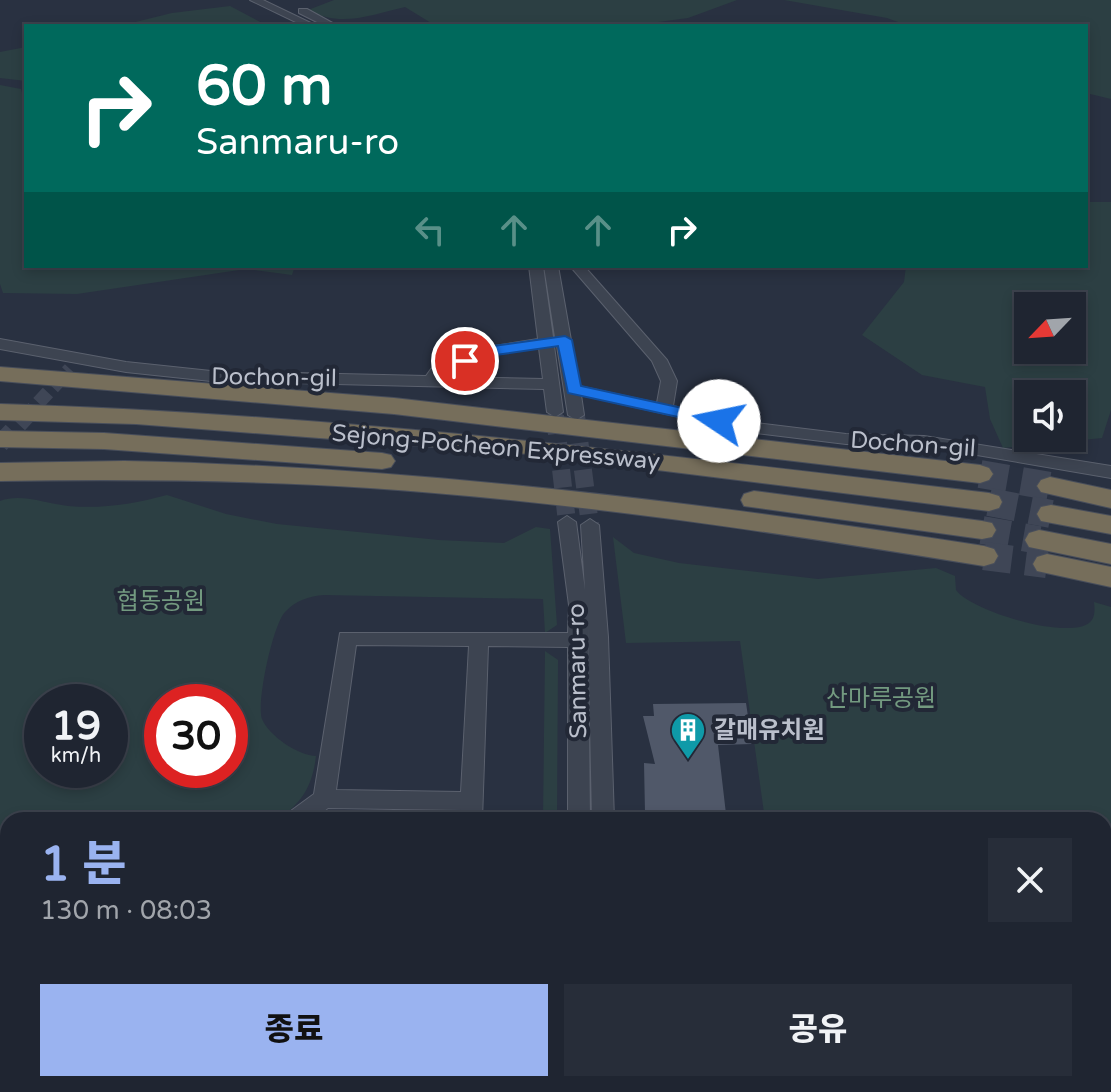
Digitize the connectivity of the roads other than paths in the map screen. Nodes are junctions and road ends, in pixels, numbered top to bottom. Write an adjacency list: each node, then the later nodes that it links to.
1 (243, 0): 4 (street)
2 (255, 0): 5 (street)
3 (278, 0): 6 (street)
4 (294, 24)
5 (308, 24)
6 (329, 24)
7 (538, 268): 11 (street)
8 (551, 268): 10 (street)
9 (579, 268): 17 (street)
10 (565, 340): 11 (street); 16 (street)
11 (547, 341): 14 (street); 15 (street)
12 (0, 344): 14 (street, Dochon-gil)
13 (0, 374): 24 (highway)
14 (431, 382): 15 (street, Dochon-gil)
15 (551, 384): 19 (street)
16 (573, 389): 17 (street, Dochon-gil); 20 (street)
17 (664, 410): 23 (street, Dochon-gil)
18 (0, 412): 26 (highway, Sejong-Pocheon Expressway)
19 (555, 412)
20 (576, 415)
21 (0, 439): 22 (highway, Sejong-Pocheon Expressway)
22 (0, 472)
23 (1111, 472)
24 (980, 474)
25 (1111, 499): 29 (highway)
26 (989, 502)
27 (567, 522): 33 (street, Sanmaru-ro)
28 (590, 525): 38 (street, Sanmaru-ro)
29 (1111, 525)
30 (1111, 554): 31 (highway)
31 (1111, 577)
32 (479, 640): 33 (street); 34 (street); 35 (street)
33 (577, 640): 37 (street, Sanmaru-ro)
34 (324, 799): 35 (street); 36 (street)
35 (471, 810)
36 (307, 812)
37 (579, 812)
38 (603, 812)

